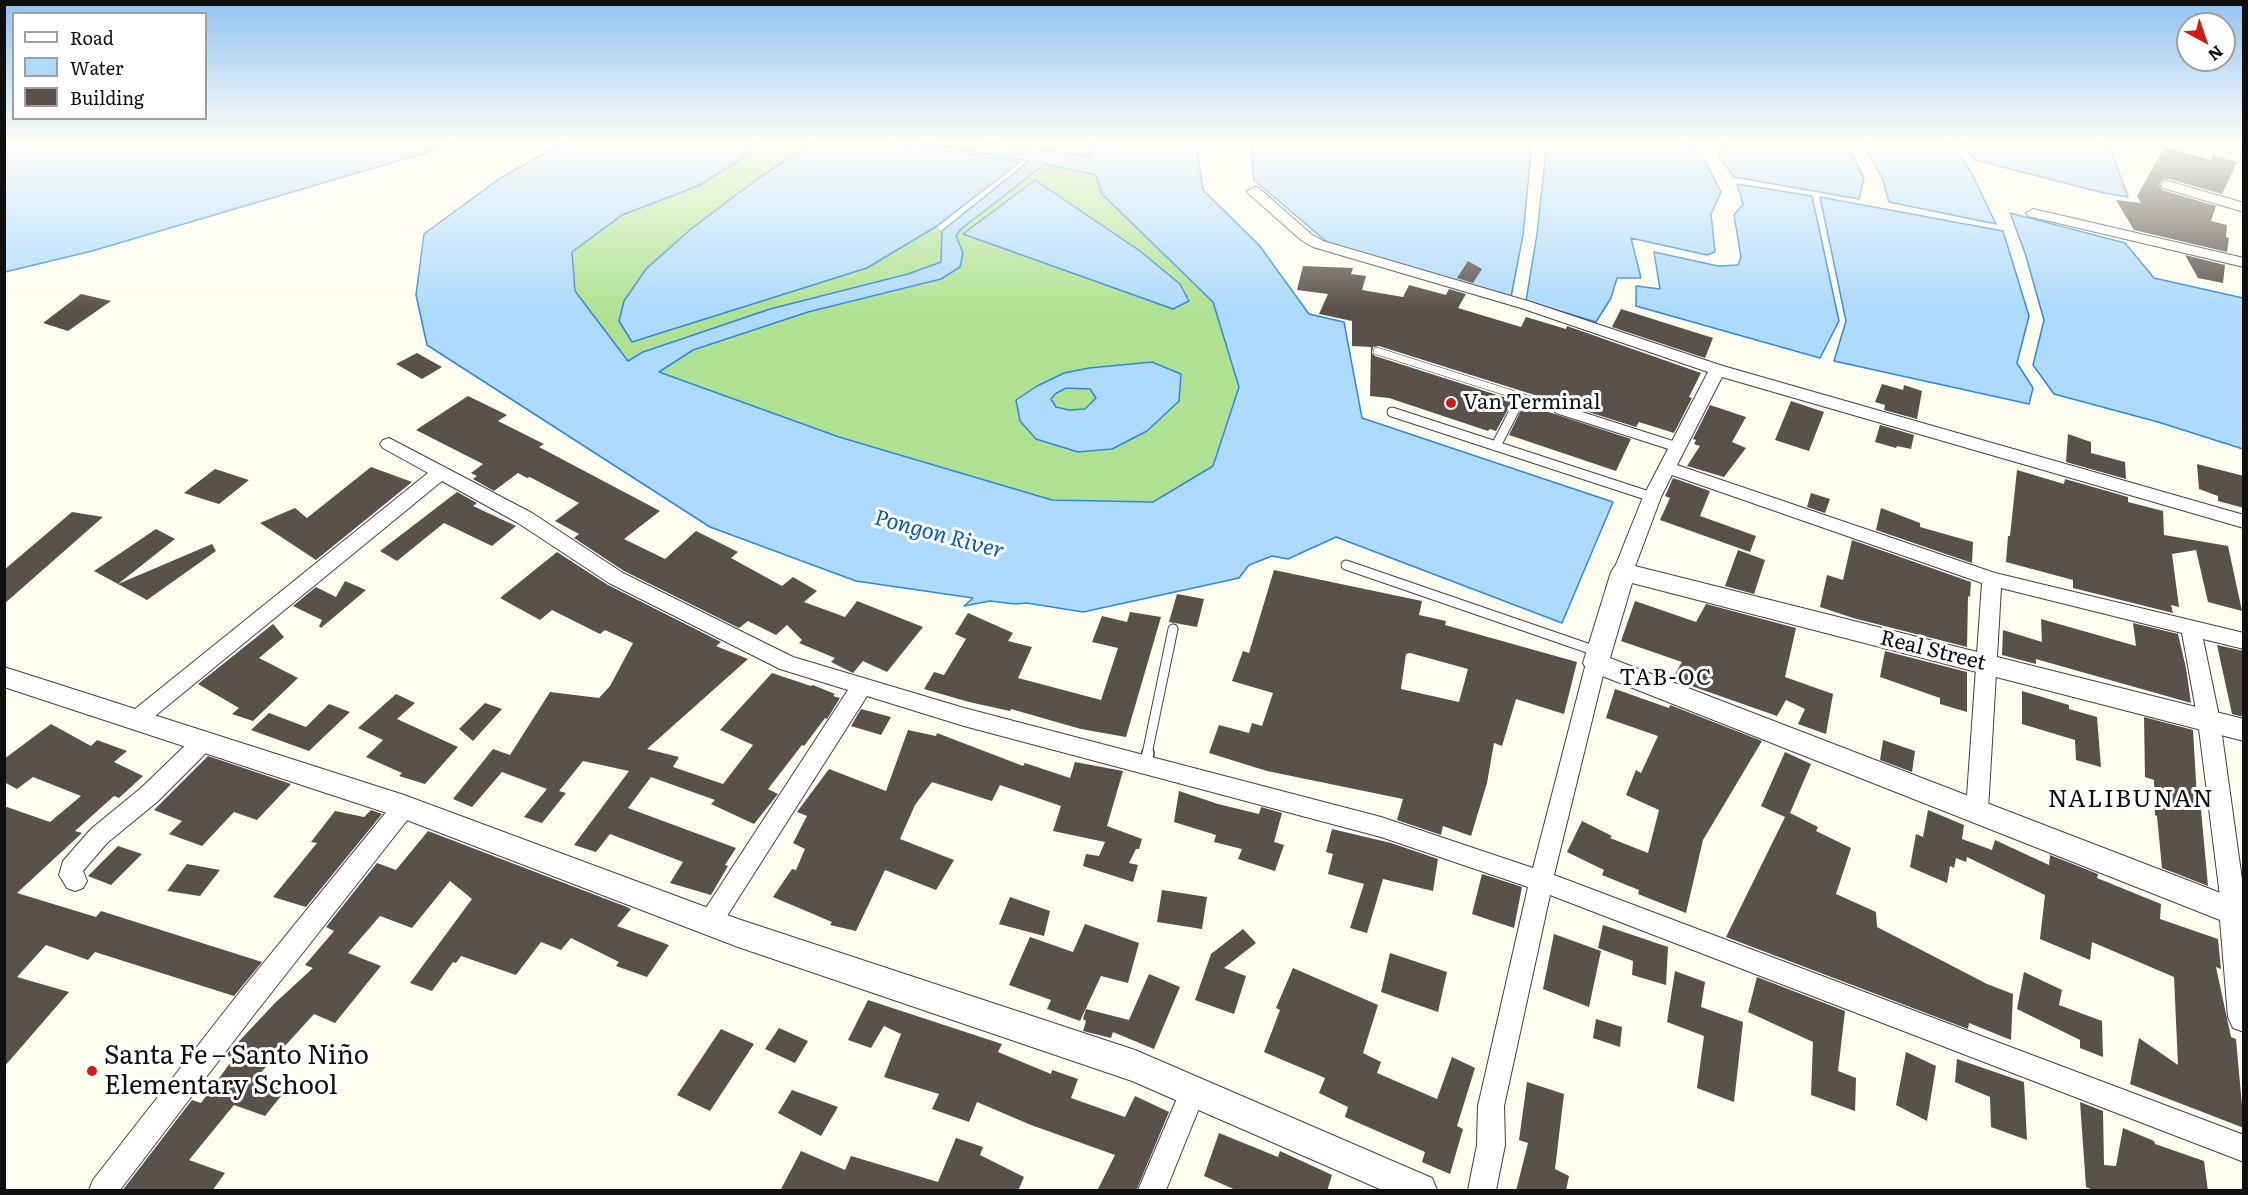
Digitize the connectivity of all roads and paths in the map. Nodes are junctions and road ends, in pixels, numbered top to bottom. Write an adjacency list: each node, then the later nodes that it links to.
1 (1262, 198): 7 (street)
2 (2210, 198): 3 (street)
3 (2244, 208)
4 (2033, 213): 5 (street)
5 (2244, 263)
6 (1377, 351): 8 (lane)
7 (1717, 370): 12 (street); 16 (street)
8 (1521, 397): 11 (lane); 12 (lane)
9 (1392, 412): 11 (lane)
10 (389, 444): 14 (street)
11 (1496, 446): 15 (lane)
12 (1677, 447): 13 (street)
13 (1666, 467): 15 (street); 19 (street)
14 (440, 473): 26 (street); 27 (street)
15 (1652, 497): 18 (street)
16 (2244, 522)
17 (1346, 565): 23 (lane)
18 (1623, 572): 23 (street); 24 (street, Real Street)
19 (1992, 579): 20 (street); 24 (street)
20 (2191, 628): 22 (street); 28 (street)
21 (1173, 629): 31 (lane)
22 (2244, 641)
23 (1597, 658): 33 (street); 35 (street)
24 (1985, 664): 28 (street, Real Street); 33 (street)
25 (4, 677): 27 (street)
26 (861, 687): 31 (street); 37 (street)
27 (137, 719): 30 (street)
28 (2209, 721): 29 (street, Real Street); 36 (street)
29 (2244, 730)
30 (204, 741): 32 (street); 34 (street)
31 (1145, 766): 35 (street)
32 (404, 807): 37 (street); 41 (street)
33 (1977, 810): 36 (street)
34 (75, 881)
35 (1541, 881): 40 (street); 44 (street)
36 (2239, 914): 38 (street)
37 (710, 922): 39 (street)
38 (2244, 1017)
39 (1193, 1091): 42 (street); 43 (street)
40 (2244, 1149)
41 (103, 1191)
42 (1152, 1191)
43 (1420, 1191)
44 (1482, 1191)

